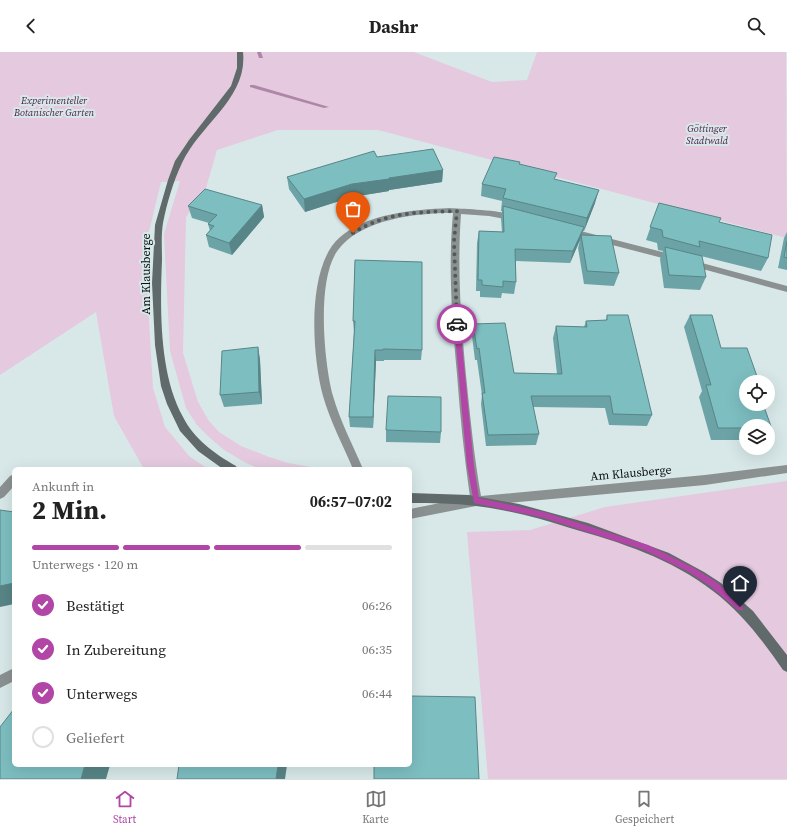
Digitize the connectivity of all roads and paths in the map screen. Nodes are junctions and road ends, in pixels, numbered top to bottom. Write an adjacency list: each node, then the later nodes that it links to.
1 (240, 52): 6 (street, Am Klausberge)
2 (457, 211): 3 (street); 7 (street); 12 (street)
3 (525, 221)
4 (563, 230): 5 (street)
5 (787, 289)
6 (229, 467)
7 (357, 467)
8 (787, 469): 12 (street, Am Klausberge)
9 (12, 481): 10 (street)
10 (0, 494)
11 (412, 498): 12 (street, Am Klausberge)
12 (476, 501): 13 (street); 14 (street)
13 (412, 514)
14 (787, 666)
15 (12, 675): 16 (street)
16 (0, 682)

